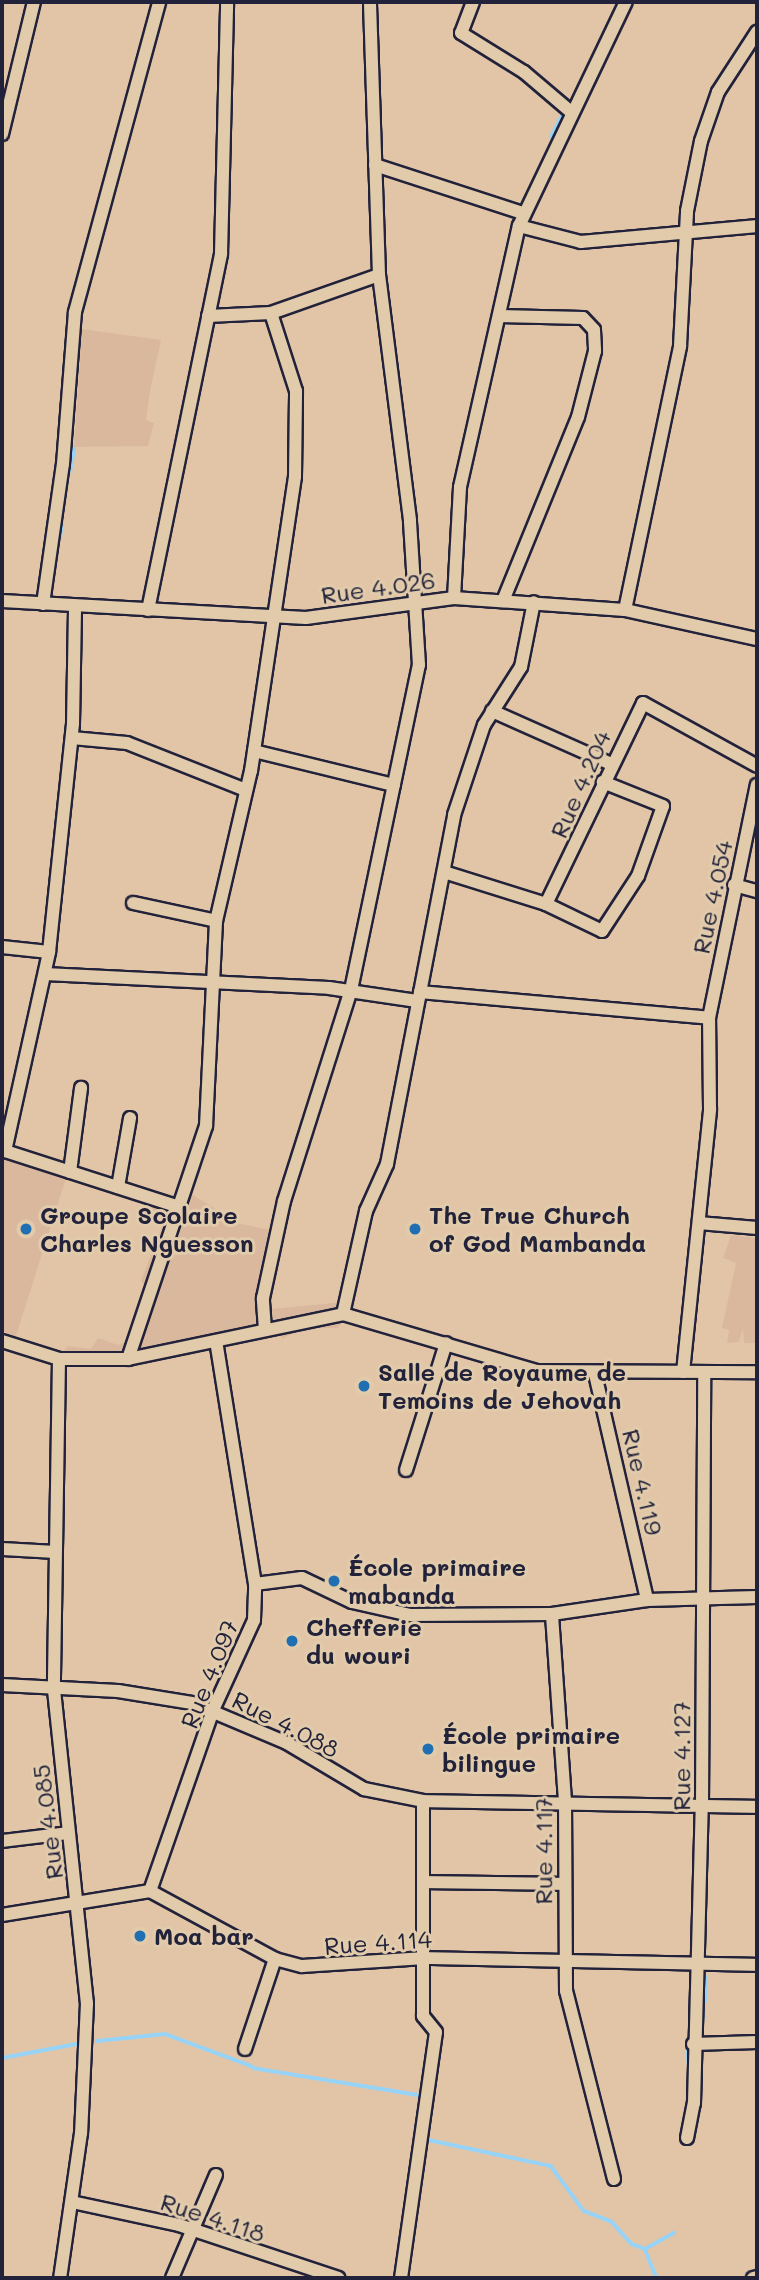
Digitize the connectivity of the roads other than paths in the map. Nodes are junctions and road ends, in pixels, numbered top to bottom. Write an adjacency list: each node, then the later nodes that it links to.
1 (34, 2): 9 (street)
2 (159, 2): 23 (street)
3 (227, 2): 16 (street)
4 (370, 2): 10 (street)
5 (473, 2): 8 (street)
6 (626, 2): 8 (street)
7 (757, 32): 13 (street)
8 (571, 112): 11 (street)
9 (2, 134)
10 (375, 165): 11 (street); 14 (street)
11 (521, 220): 13 (street); 17 (street)
12 (757, 226): 13 (street)
13 (687, 233): 26 (street)
14 (379, 275): 15 (street); 19 (street)
15 (271, 313): 16 (street); 27 (street)
16 (208, 316): 25 (street)
17 (499, 316): 18 (street); 21 (street)
18 (454, 598): 19 (street, Rue 4.026); 21 (street, Rue 4.026)
19 (417, 600): 27 (street, Rue 4.026); 35 (street)
20 (2, 601): 23 (street, Rue 4.026)
21 (503, 601): 22 (street, Rue 4.026)
22 (534, 602): 26 (street, Rue 4.026); 29 (street)
23 (43, 604): 24 (street, Rue 4.026)
24 (75, 606): 25 (street, Rue 4.026); 30 (street)
25 (148, 610): 27 (street, Rue 4.026)
26 (625, 610): 28 (street, Rue 4.026)
27 (275, 618): 31 (street)
28 (757, 639)
29 (492, 710): 32 (street); 38 (street)
30 (72, 738): 37 (street); 45 (street)
31 (254, 751): 35 (street); 37 (street)
32 (611, 764): 33 (street, Rue 4.204); 34 (street, Rue 4.204)
33 (757, 766)
34 (603, 782): 42 (street, Rue 4.204); 42 (street)
35 (394, 785): 48 (street)
36 (757, 785): 39 (street, Rue 4.054)
37 (246, 790): 43 (street)
38 (443, 872): 42 (street); 49 (street)
39 (734, 885): 40 (street); 50 (street, Rue 4.054)
40 (757, 891)
41 (133, 903): 43 (street)
42 (547, 904)
43 (216, 921): 47 (street)
44 (2, 947): 45 (street)
45 (49, 952): 46 (street)
46 (45, 974): 47 (street); 53 (street)
47 (211, 981): 48 (street); 56 (street)
48 (351, 990): 49 (street); 60 (street)
49 (419, 996): 50 (street); 59 (street)
50 (709, 1018): 57 (street, Rue 4.054)
51 (81, 1088): 54 (street)
52 (130, 1118): 55 (street)
53 (3, 1151): 54 (street)
54 (70, 1172): 55 (street)
55 (118, 1187): 56 (street)
56 (180, 1207): 65 (street)
57 (699, 1223): 58 (street); 66 (street, Rue 4.054)
58 (757, 1228)
59 (343, 1314): 60 (street); 63 (street)
60 (265, 1330): 61 (street)
61 (216, 1341): 65 (street); 73 (street, Rue 4.097)
62 (2, 1342): 64 (street)
63 (446, 1343): 69 (street); 70 (street)
64 (59, 1359): 65 (street); 72 (street, Rue 4.085)
65 (128, 1359)
66 (683, 1372): 68 (street); 69 (street)
67 (757, 1372): 68 (street)
68 (704, 1373): 74 (street, Rue 4.127)
69 (595, 1374): 76 (street, Rue 4.119)
70 (406, 1470)
71 (2, 1549): 72 (street)
72 (54, 1552): 79 (street, Rue 4.085)
73 (255, 1584): 77 (street); 80 (street, Rue 4.097)
74 (702, 1596): 75 (street); 76 (street); 83 (street, Rue 4.127)
75 (757, 1597)
76 (647, 1600): 77 (street)
77 (552, 1614): 82 (street, Rue 4.117)
78 (2, 1685): 79 (street, Rue 4.088)
79 (54, 1690): 80 (street, Rue 4.088); 85 (street, Rue 4.085)
80 (214, 1710): 81 (street, Rue 4.088); 89 (street, Rue 4.097)
81 (423, 1801): 82 (street, Rue 4.088); 87 (street)
82 (565, 1801): 83 (street, Rue 4.088); 88 (street, Rue 4.117)
83 (702, 1805): 84 (street, Rue 4.088); 95 (street, Rue 4.127)
84 (757, 1807)
85 (68, 1833): 86 (street); 90 (street, Rue 4.085)
86 (2, 1841)
87 (426, 1882): 88 (street); 92 (street)
88 (565, 1884): 94 (street, Rue 4.117)
89 (150, 1891): 90 (street); 93 (street, Rue 4.114)
90 (79, 1906): 91 (street); 103 (street, Rue 4.085)
91 (2, 1915)
92 (425, 1958): 93 (street, Rue 4.114); 94 (street, Rue 4.114); 108 (street)
93 (275, 1959): 99 (street)
94 (565, 1962): 95 (street, Rue 4.114); 102 (street, Rue 4.117)
95 (695, 1965): 96 (street, Rue 4.114); 98 (street, Rue 4.127)
96 (757, 1965)
97 (757, 2042): 98 (street)
98 (693, 2044): 100 (street, Rue 4.127)
99 (245, 2049)
100 (687, 2138)
101 (216, 2175): 104 (street)
102 (614, 2179)
103 (72, 2202): 104 (street, Rue 4.118); 105 (street, Rue 4.085)
104 (191, 2229): 106 (street); 107 (street, Rue 4.118)
105 (60, 2278)
106 (172, 2278)
107 (338, 2278)
108 (401, 2278)

